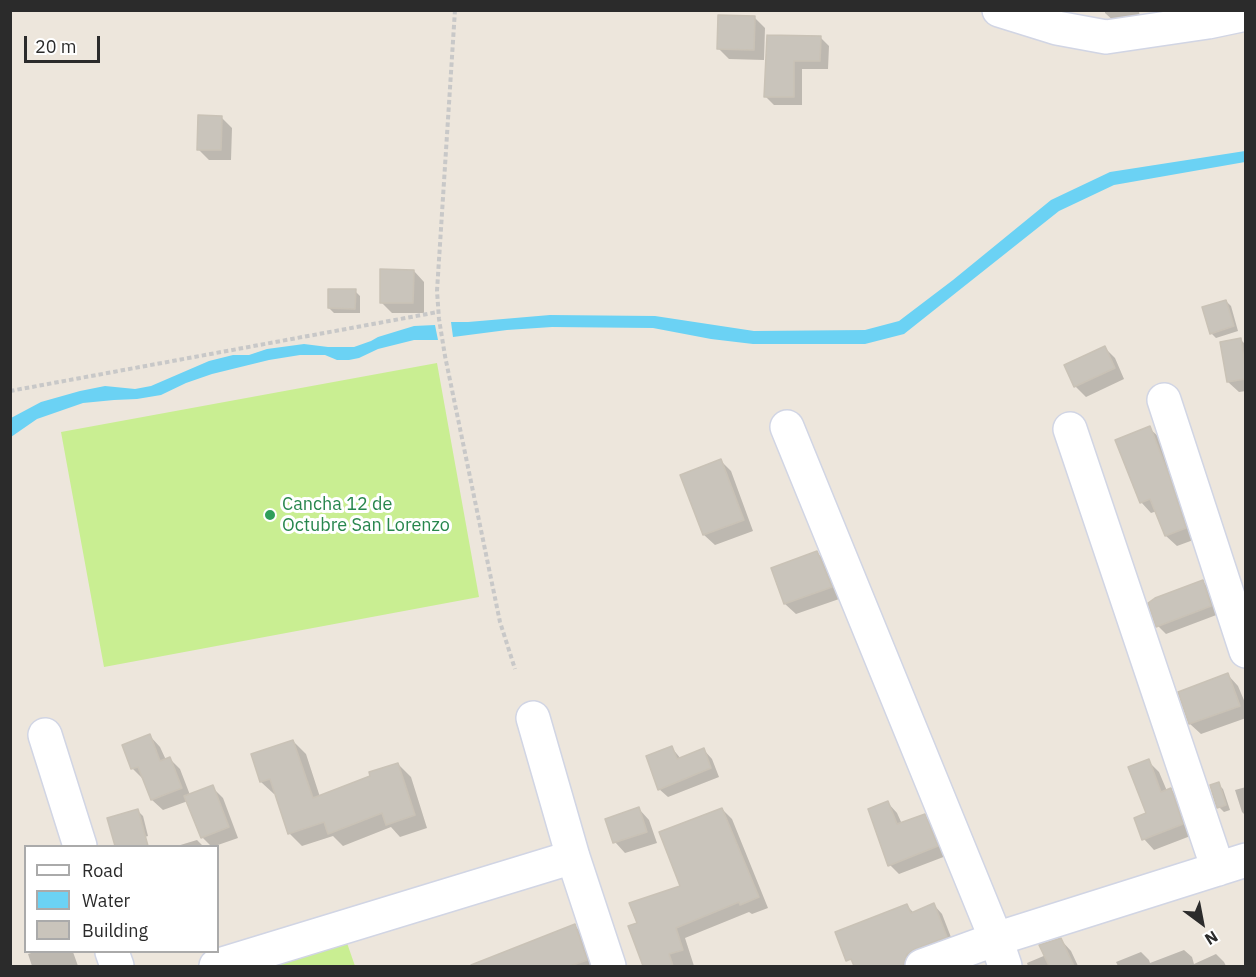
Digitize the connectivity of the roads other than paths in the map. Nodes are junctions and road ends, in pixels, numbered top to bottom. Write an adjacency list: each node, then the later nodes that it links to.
1 (999, 10): 3 (street)
2 (1245, 14): 3 (street)
3 (1207, 16)
4 (1164, 400): 7 (street)
5 (787, 427): 13 (street)
6 (1071, 429): 12 (street)
7 (1245, 651)
8 (533, 718): 11 (street)
9 (45, 735): 10 (street)
10 (80, 845)
11 (573, 857): 14 (street); 15 (street)
12 (1232, 865): 13 (street)
13 (1000, 953): 16 (street)
14 (216, 966)
15 (609, 966)
16 (922, 966)

